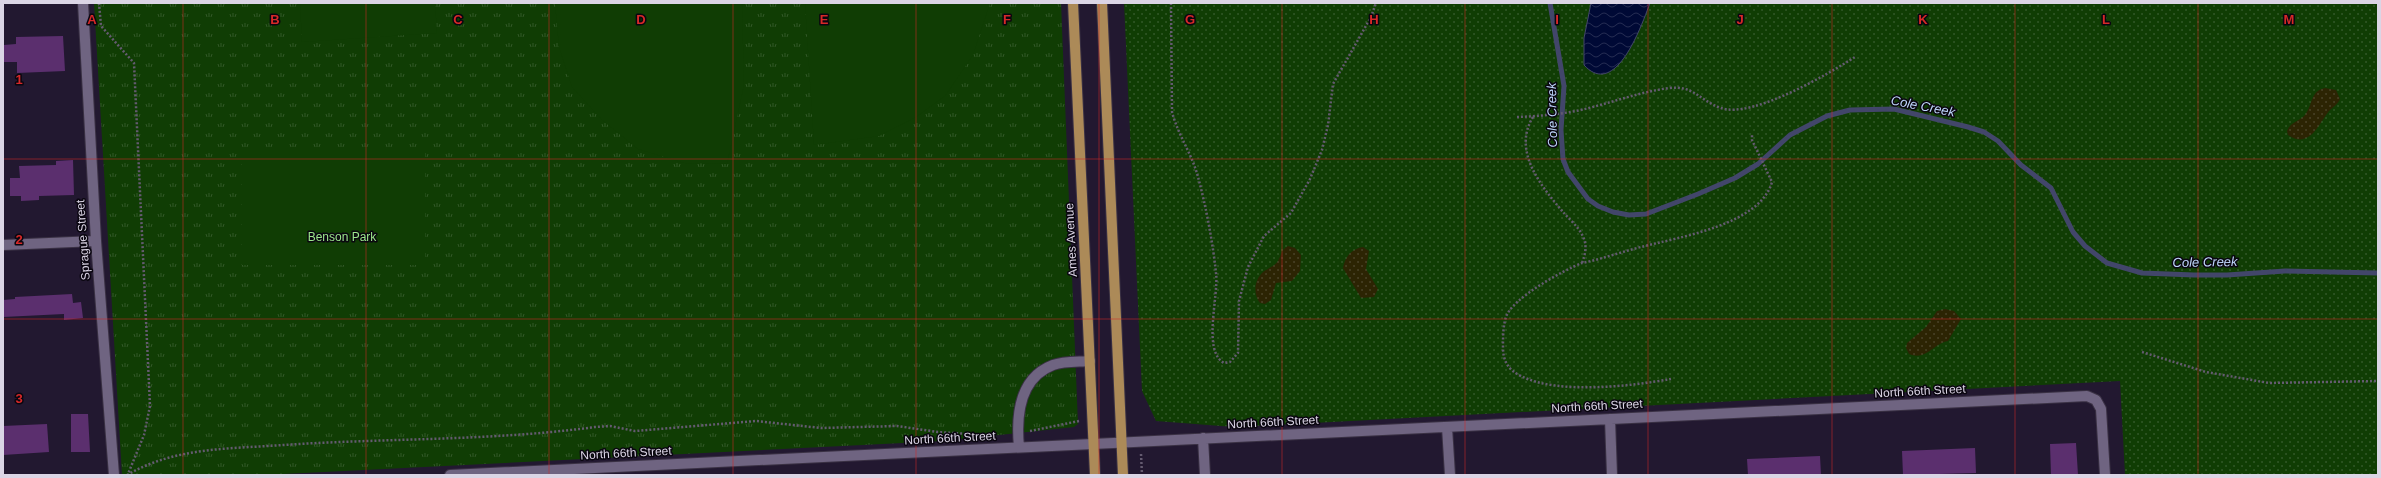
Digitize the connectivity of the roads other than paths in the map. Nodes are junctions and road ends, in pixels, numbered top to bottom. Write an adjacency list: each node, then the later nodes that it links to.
1 (83, 3): 4 (street, Sprague Street)
2 (1073, 3): 6 (main road, Ames Avenue)
3 (1102, 3): 10 (main road)
4 (96, 241): 5 (street); 14 (street, Sprague Street)
5 (3, 245)
6 (1090, 360): 11 (main road, Ames Avenue); 12 (street)
7 (1610, 419): 8 (street, North 66th Street); 20 (street); 21 (street, North 66th Street)
8 (1447, 427): 9 (street, North 66th Street); 19 (street)
9 (1203, 438): 10 (street, North 66th Street); 18 (street)
10 (1121, 441): 11 (street, North 66th Street); 17 (main road)
11 (1094, 443): 12 (street, North 66th Street); 16 (main road, Ames Avenue)
12 (1019, 447): 13 (street, North 66th Street)
13 (492, 474): 15 (street, North 66th Street)
14 (114, 475)
15 (450, 475)
16 (1096, 475)
17 (1123, 475)
18 (1205, 475)
19 (1450, 475)
20 (1612, 475)
21 (2105, 475)

